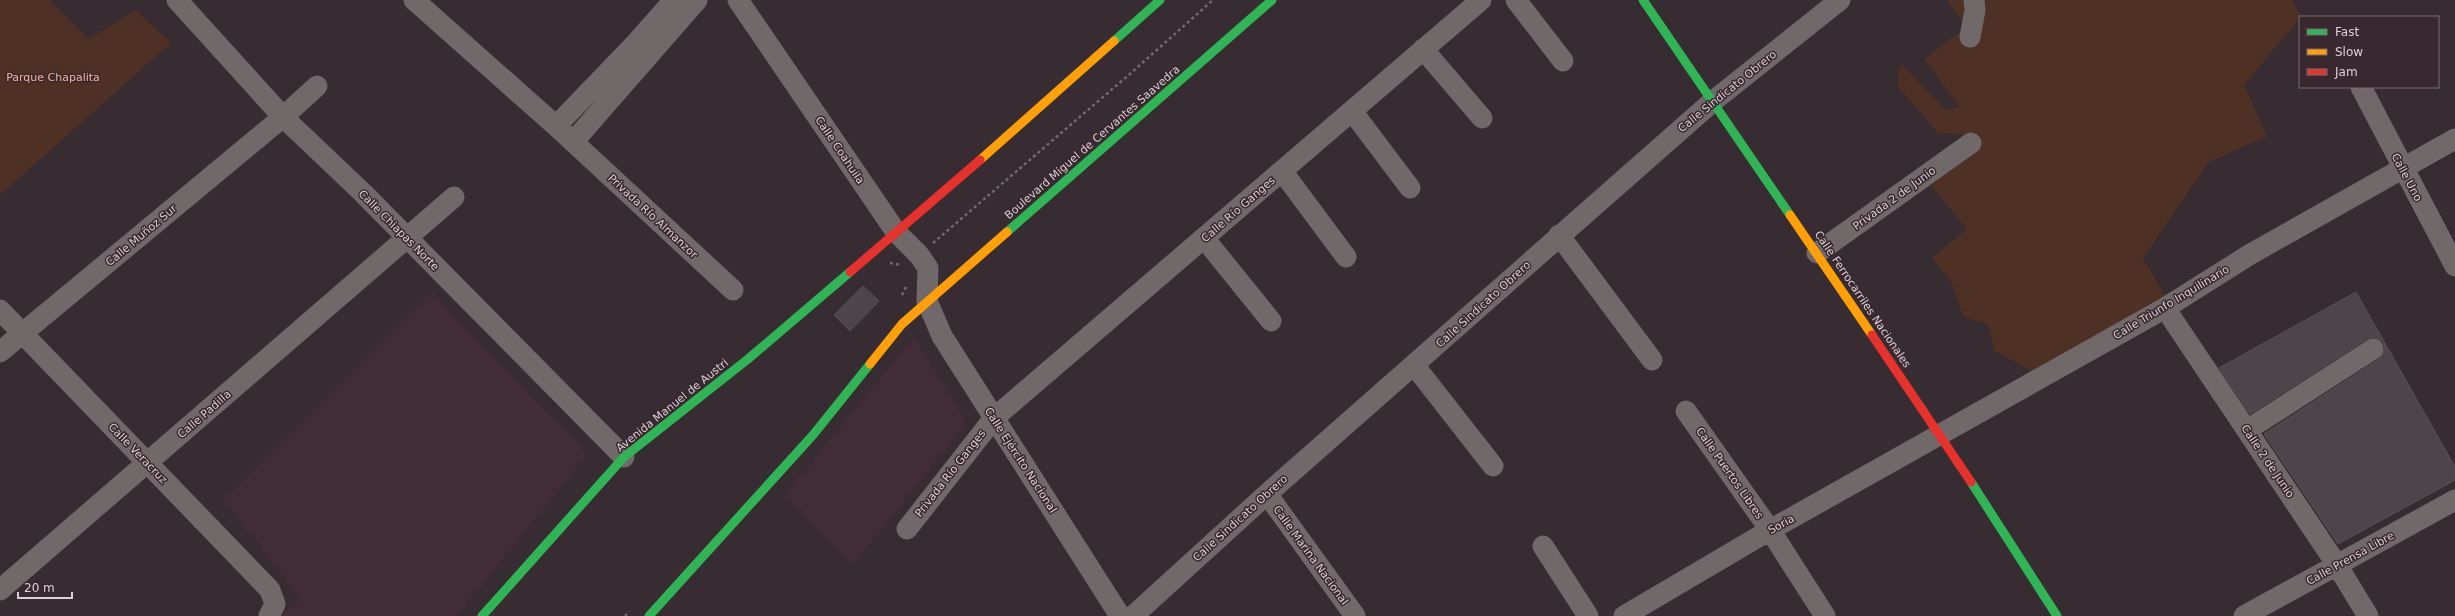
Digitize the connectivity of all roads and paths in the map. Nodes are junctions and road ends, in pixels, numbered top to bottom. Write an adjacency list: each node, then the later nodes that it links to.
1 (176, 0): 21 (street, Calle Chiapas Norte)
2 (414, 0): 23 (street, Privada Río Almanzor)
3 (674, 0): 23 (street)
4 (697, 0): 25 (street)
5 (738, 0): 31 (street, Calle Coahuila)
6 (1160, 0): 31 (main road)
7 (1213, 0): 36 (path)
8 (1272, 0): 40 (main road, Boulevard Miguel de Cervantes Saavedra)
9 (1481, 0): 15 (street, Calle Río Ganges)
10 (1516, 0): 16 (street)
11 (1644, 0): 19 (main road, Calle Ferrocarriles Nacionales)
12 (1840, 0): 19 (street, Calle Sindicato Obrero)
13 (1974, 0): 14 (street)
14 (1970, 37)
15 (1423, 49): 20 (street, Calle Río Ganges); 22 (street)
16 (1564, 61)
17 (317, 86): 21 (street, Calle Muñoz Sur)
18 (2362, 88): 27 (street, Calle Uno)
19 (1712, 102): 32 (street, Calle Sindicato Obrero); 35 (main road, Calle Ferrocarriles Nacionales)
20 (1352, 111): 28 (street, Calle Río Ganges); 29 (street)
21 (283, 117): 33 (street, Calle Chiapas Norte); 44 (street, Calle Muñoz Sur)
22 (1482, 118)
23 (556, 126): 25 (street, Privada Río Almanzor)
24 (2455, 140): 27 (street, Calle Triunfo Inquilinario)
25 (573, 142): 39 (street, Privada Río Almanzor)
26 (1970, 143): 35 (street, Privada 2 de Junio)
27 (2402, 169): 38 (street, Calle Uno); 41 (street, Calle Triunfo Inquilinario)
28 (1282, 171): 34 (street, Calle Río Ganges); 37 (street)
29 (1410, 188)
30 (454, 197): 33 (street, Calle Padilla)
31 (896, 232): 36 (street, Calle Coahuila); 53 (main road, Avenida Manuel de Austri)
32 (1559, 235): 47 (street); 48 (street, Calle Sindicato Obrero)
33 (407, 237): 53 (street, Calle Chiapas Norte); 54 (street, Calle Padilla)
34 (1204, 238): 43 (street); 50 (street, Calle Río Ganges)
35 (1817, 253): 52 (main road, Calle Ferrocarriles Nacionales)
36 (919, 255): 40 (street, Calle Coahuila)
37 (1346, 257)
38 (2455, 266)
39 (733, 290)
40 (927, 301): 50 (street, Calle Ejército Nacional); 65 (main road, Boulevard Miguel de Cervantes Saavedra)
41 (2165, 308): 51 (street, Calle 2 de Junio); 52 (street, Calle Triunfo Inquilinario)
42 (0, 310): 44 (street, Calle Veracruz)
43 (1270, 321)
44 (22, 334): 46 (street, Calle Muñoz Sur); 54 (street, Calle Veracruz)
45 (2373, 349): 51 (street)
46 (0, 352)
47 (1652, 360)
48 (1414, 364): 55 (street); 56 (street, Calle Sindicato Obrero)
49 (1686, 411): 59 (street, Calle Puertos Libres)
50 (994, 418): 58 (street, Privada Río Ganges); 66 (street, Calle Ejército Nacional)
51 (2247, 430): 61 (street, Calle 2 de Junio)
52 (1941, 436): 59 (street, Soria); 72 (main road, Calle Ferrocarriles Nacionales)
53 (624, 457): 64 (main road, Avenida Manuel de Austri)
54 (148, 463): 62 (street, Calle Padilla); 63 (street, Calle Veracruz)
55 (1493, 466)
56 (1267, 494): 67 (street, Calle Sindicato Obrero); 68 (street, Calle Marina Nacional)
57 (2455, 500): 61 (street, Calle Prensa Libre)
58 (907, 529)
59 (1770, 530): 70 (street, Soria); 71 (street, Calle Puertos Libres)
60 (1544, 546): 69 (street)
61 (2336, 565): 73 (street, Calle Prensa Libre); 74 (street, Calle 2 de Junio)
62 (0, 590)
63 (272, 606)
64 (482, 616)
65 (649, 616)
66 (1120, 616)
67 (1133, 616)
68 (1355, 616)
69 (1588, 616)
70 (1624, 616)
71 (1825, 616)
72 (2057, 616)
73 (2244, 616)
74 (2368, 616)

